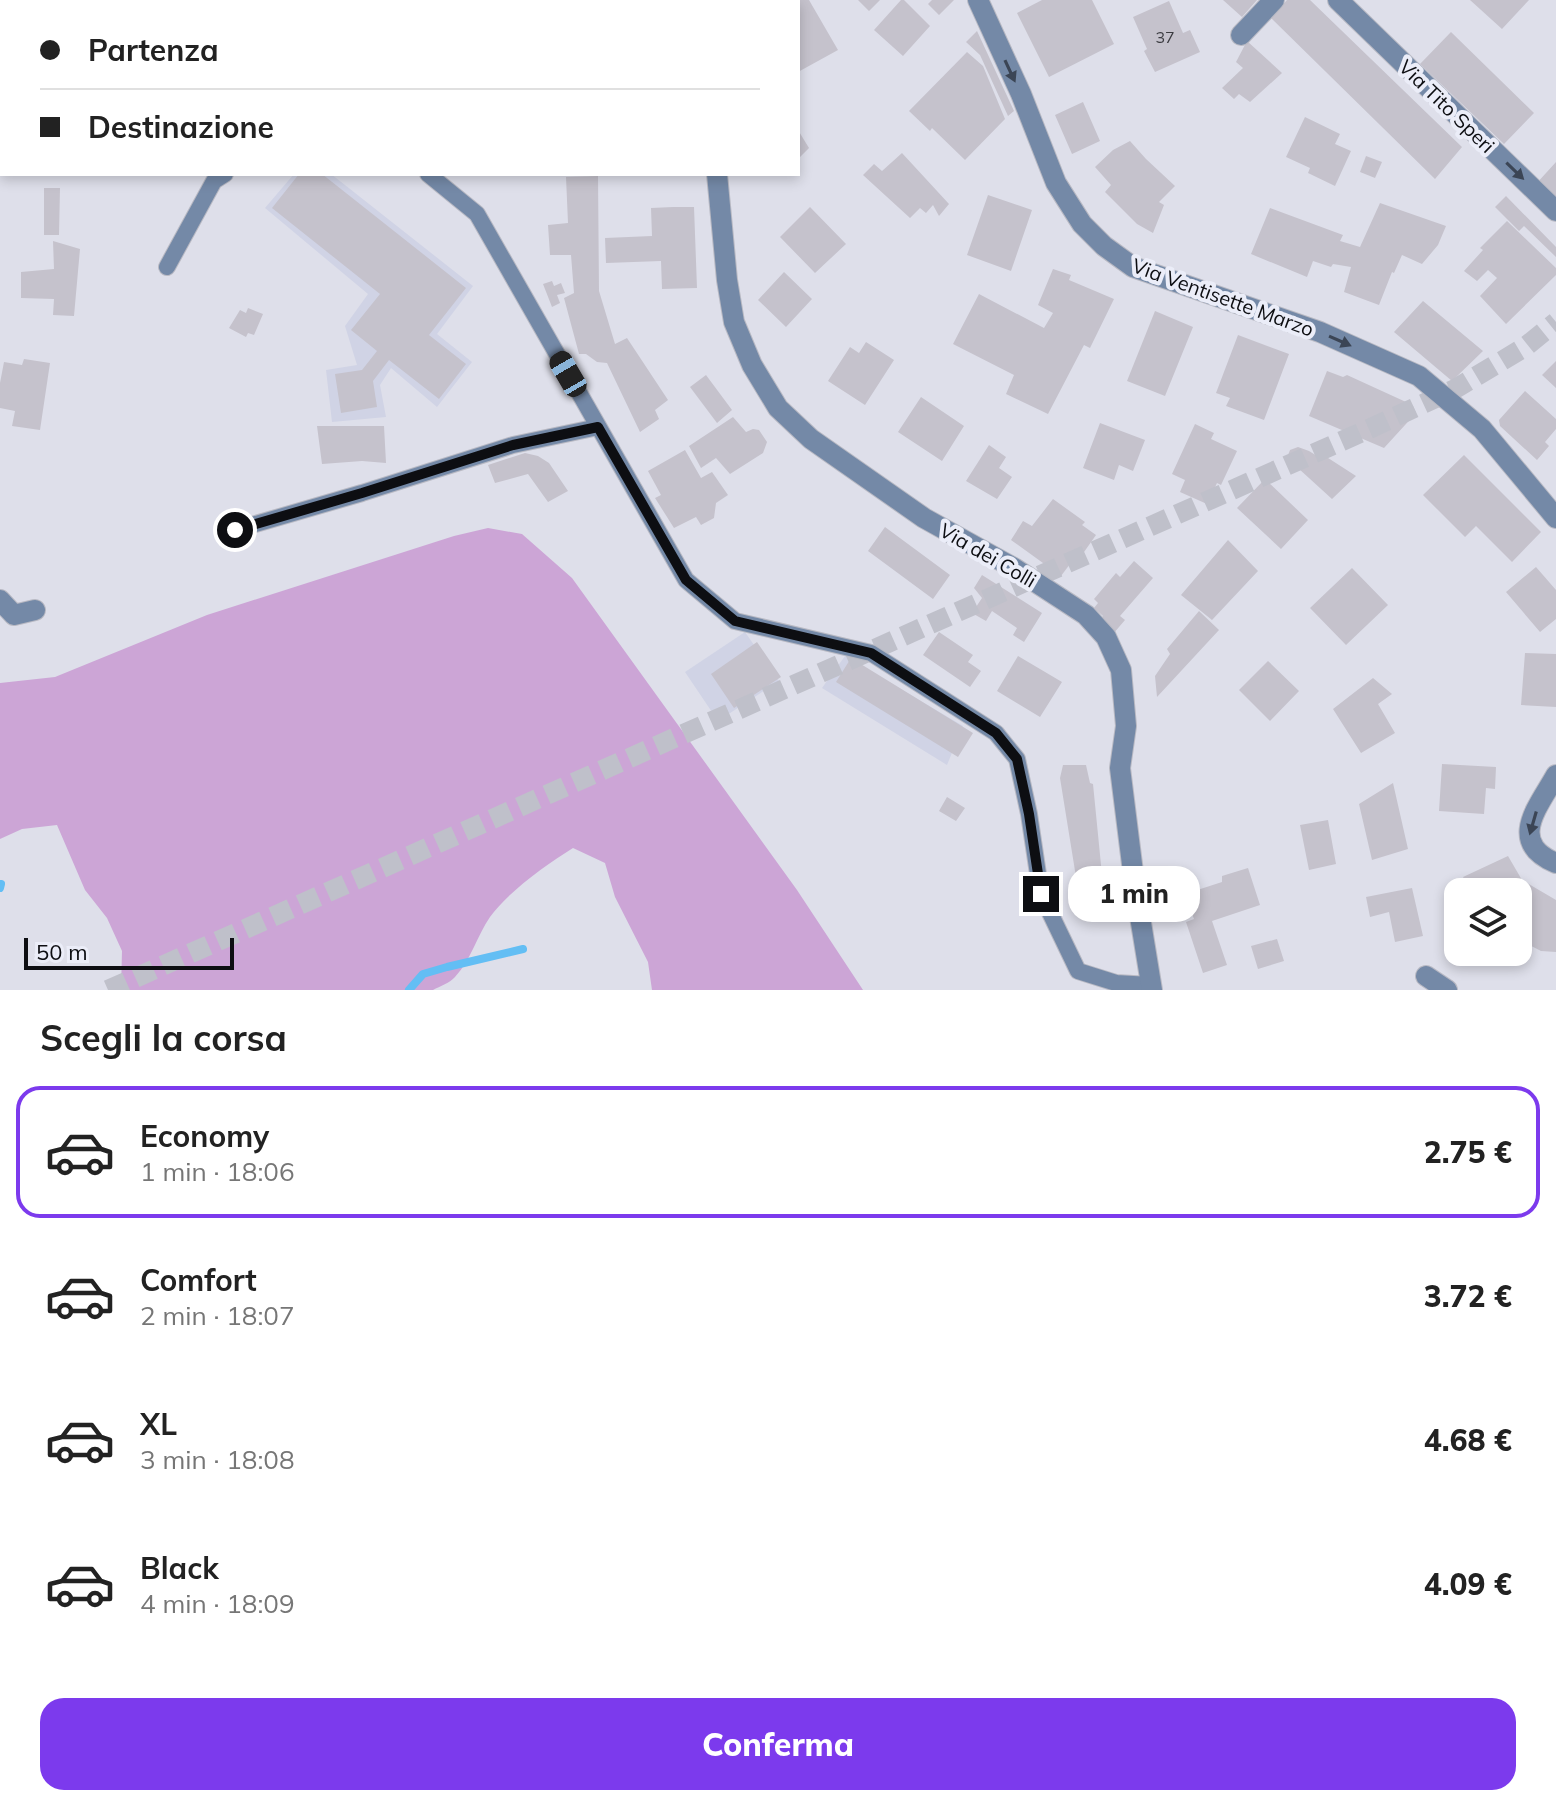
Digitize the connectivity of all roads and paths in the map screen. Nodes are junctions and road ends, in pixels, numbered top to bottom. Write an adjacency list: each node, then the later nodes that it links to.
1 (978, 0): 11 (street, Via Ventisette Marzo, one-way to 11)
2 (1274, 0): 4 (street)
3 (1338, 0): 8 (street, Via Tito Speri, one-way to 8)
4 (1241, 35)
5 (222, 176): 9 (lane)
6 (430, 176): 10 (lane)
7 (717, 176): 18 (street, Via dei Colli)
8 (1556, 211)
9 (167, 267)
10 (598, 427): 12 (lane); 18 (lane)
11 (1556, 518)
12 (235, 530)
13 (0, 600): 14 (street)
14 (35, 610)
15 (1556, 775): 16 (street, one-way to 16)
16 (1556, 863)
17 (1426, 976): 19 (street)
18 (1151, 988)
19 (1447, 990)

